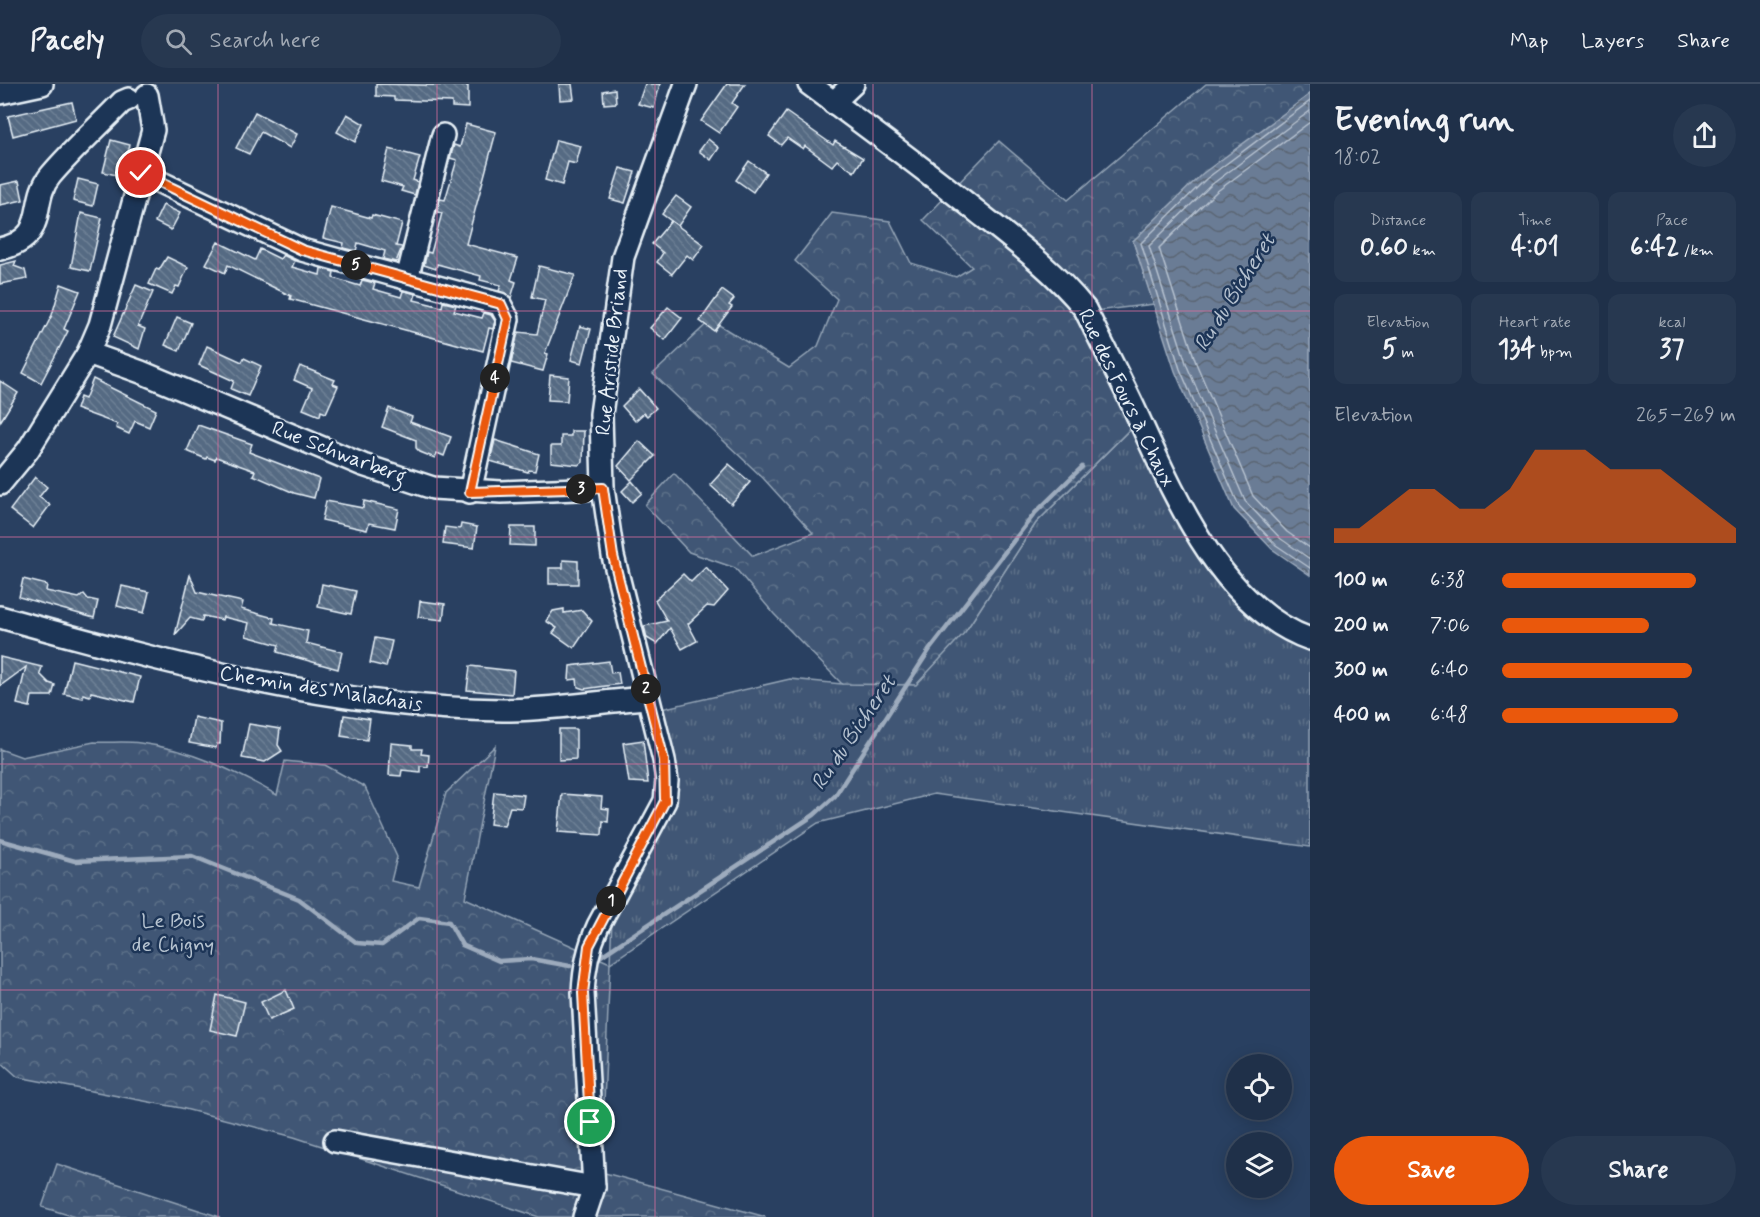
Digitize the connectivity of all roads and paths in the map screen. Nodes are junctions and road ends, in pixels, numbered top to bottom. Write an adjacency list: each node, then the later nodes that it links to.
1 (42, 84): 6 (street)
2 (114, 84): 7 (street)
3 (686, 84): 15 (street, Rue Aristide Briand)
4 (809, 84): 8 (street, Rue des Fours à Chaux)
5 (853, 84): 8 (street)
6 (0, 93)
7 (135, 97): 10 (street); 11 (street)
8 (833, 103): 18 (street, Rue des Fours à Chaux)
9 (443, 135): 12 (street)
10 (141, 173): 12 (street); 13 (street)
11 (0, 249)
12 (407, 279): 16 (street)
13 (88, 353): 14 (street); 16 (street, Rue Schwarberg)
14 (0, 484)
15 (603, 488): 16 (street, Rue Schwarberg); 19 (street, Rue Aristide Briand)
16 (470, 492)
17 (0, 616): 19 (street, Chemin des Malachais)
18 (1310, 639)
19 (648, 698): 21 (street, Rue Aristide Briand)
20 (335, 1141): 21 (street)
21 (594, 1187): 22 (street)
22 (584, 1217)

